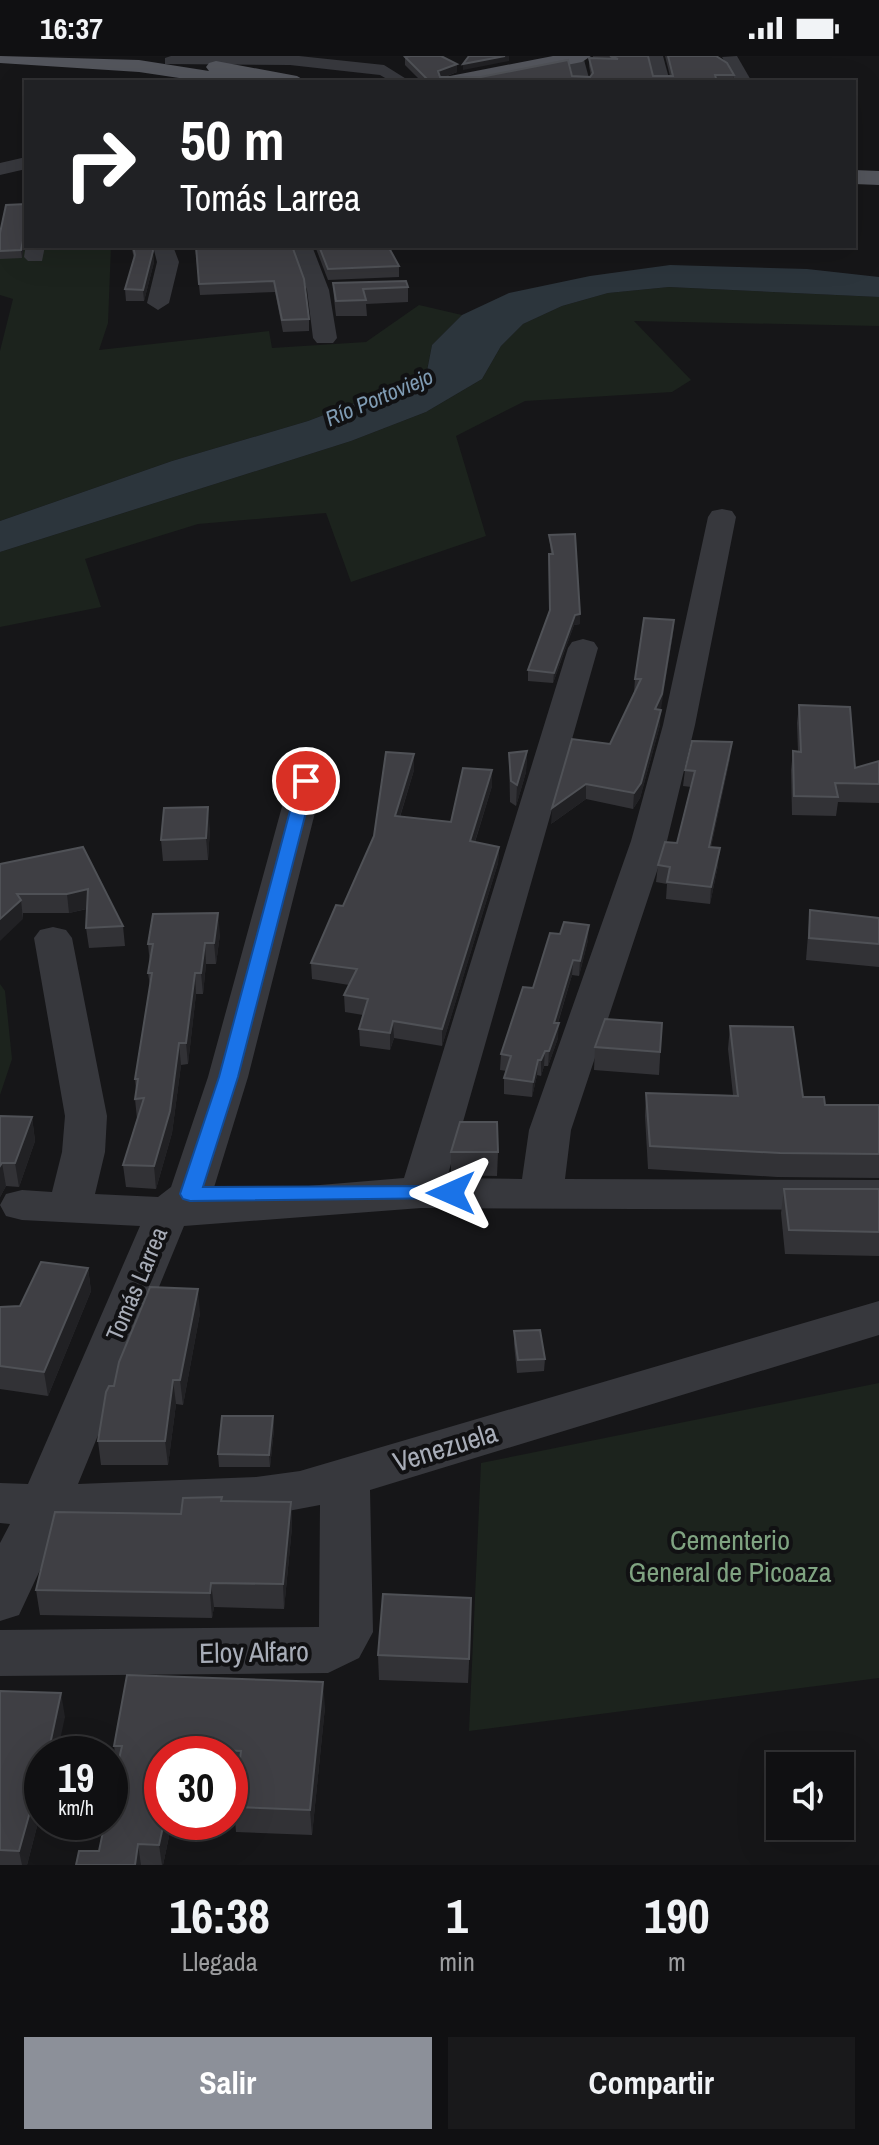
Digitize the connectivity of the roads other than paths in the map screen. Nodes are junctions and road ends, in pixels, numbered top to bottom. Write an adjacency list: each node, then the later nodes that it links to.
1 (119, 56): 7 (main road)
2 (579, 56): 6 (main road); 17 (street)
3 (655, 56): 18 (street)
4 (0, 57): 11 (main road)
5 (730, 57): 19 (street)
6 (544, 59): 9 (main road)
7 (171, 61): 8 (main road); 14 (street)
8 (201, 65): 10 (street); 12 (main road)
9 (486, 74): 15 (main road); 16 (main road)
10 (332, 78): 13 (street)
11 (231, 80)
12 (286, 80)
13 (379, 80)
14 (401, 80)
15 (442, 80)
16 (459, 80)
17 (582, 80)
18 (661, 80)
19 (743, 80)
20 (24, 163): 21 (street)
21 (0, 169)
22 (856, 169): 23 (main road)
23 (879, 169)
24 (856, 177): 25 (main road)
25 (879, 178)
26 (164, 248): 28 (street)
27 (303, 248): 29 (street)
28 (158, 303)
29 (325, 338)
30 (722, 517): 34 (street)
31 (583, 648): 35 (street)
32 (306, 781): 37 (street, Tomás Larrea)
33 (53, 938): 39 (street)
34 (542, 1192): 35 (street); 36 (street)
35 (421, 1193): 37 (street)
36 (879, 1195)
37 (179, 1203): 39 (street); 42 (street, Tomás Larrea)
38 (22, 1205): 39 (street)
39 (68, 1208)
40 (879, 1318): 41 (street, Venezuela)
41 (345, 1478): 42 (street, Venezuela); 44 (street, Eloy Alfaro)
42 (22, 1504): 43 (street, Tomás Larrea)
43 (0, 1599)
44 (0, 1653)

